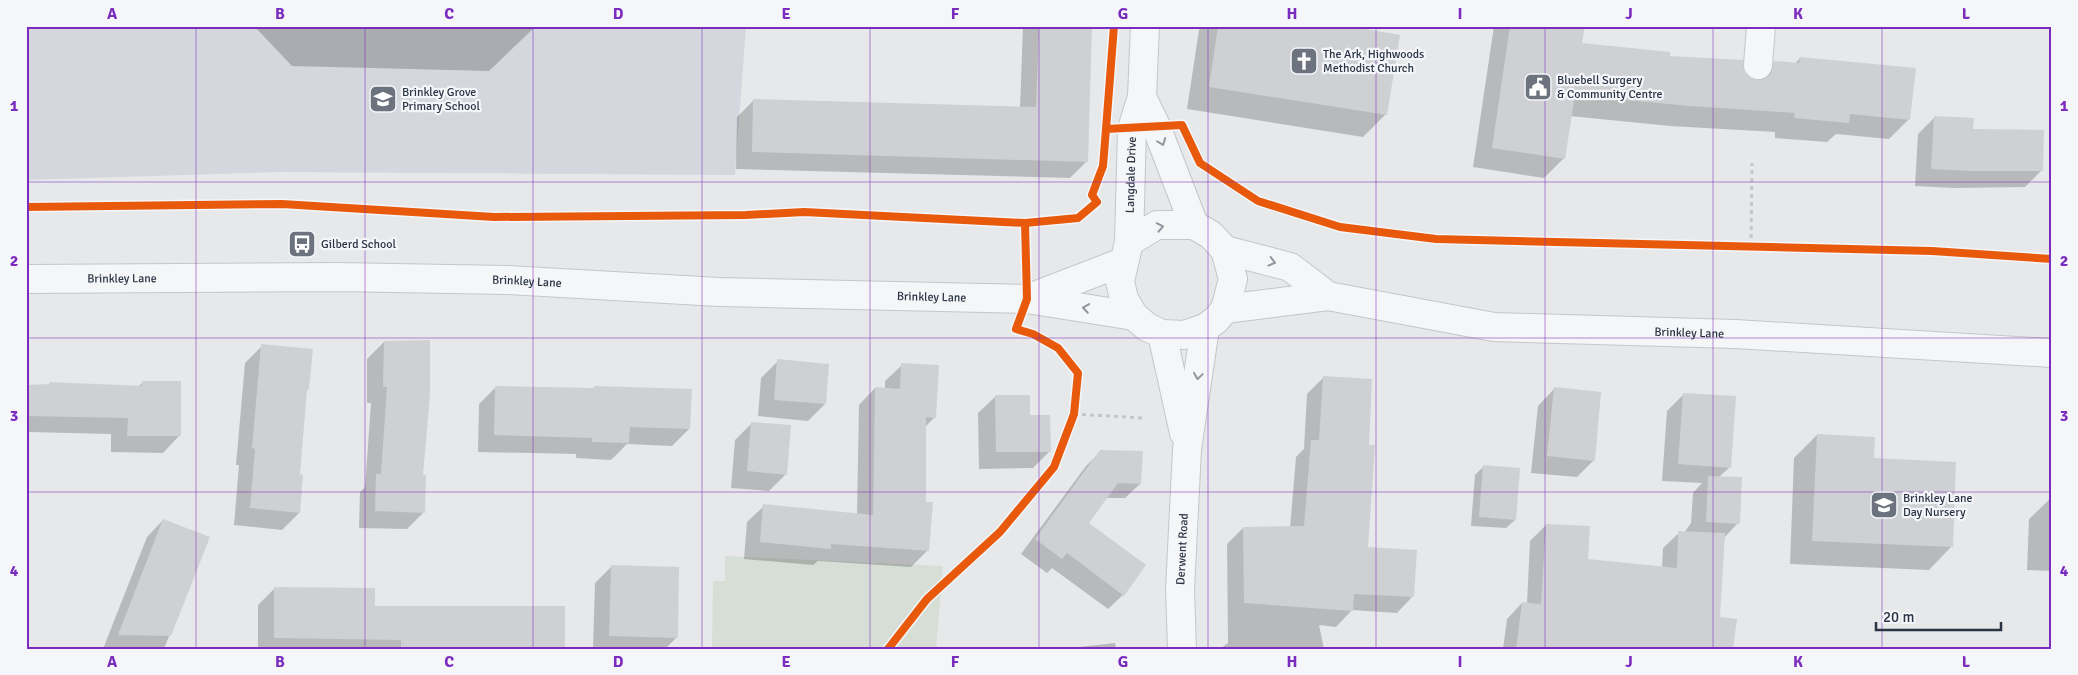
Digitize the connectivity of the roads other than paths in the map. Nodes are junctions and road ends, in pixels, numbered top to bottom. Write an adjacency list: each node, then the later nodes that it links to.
1 (1144, 26): 4 (street)
2 (1761, 26): 3 (street)
3 (1758, 64)
4 (1142, 97): 5 (street, one-way to 5); 7 (street, Langdale Drive)
5 (1194, 225): 6 (street, Brinkley Lane); 7 (street, Brinkley Lane, one-way to 5)
6 (1225, 250): 9 (street, Brinkley Lane, one-way to 9); 11 (street)
7 (1126, 252): 10 (street, Brinkley Lane); 12 (street, Brinkley Lane)
8 (26, 279): 10 (street, Brinkley Lane)
9 (1328, 296): 11 (street, Brinkley Lane); 15 (street, Brinkley Lane)
10 (1027, 299): 12 (street, Brinkley Lane, one-way to 10)
11 (1225, 309): 13 (street)
12 (1134, 316): 14 (street, Brinkley Lane)
13 (1205, 328): 14 (street); 16 (street, Derwent Road, one-way to 16)
14 (1162, 334): 16 (street, Derwent Road)
15 (2052, 353)
16 (1187, 449): 17 (street, Derwent Road)
17 (1182, 649)

